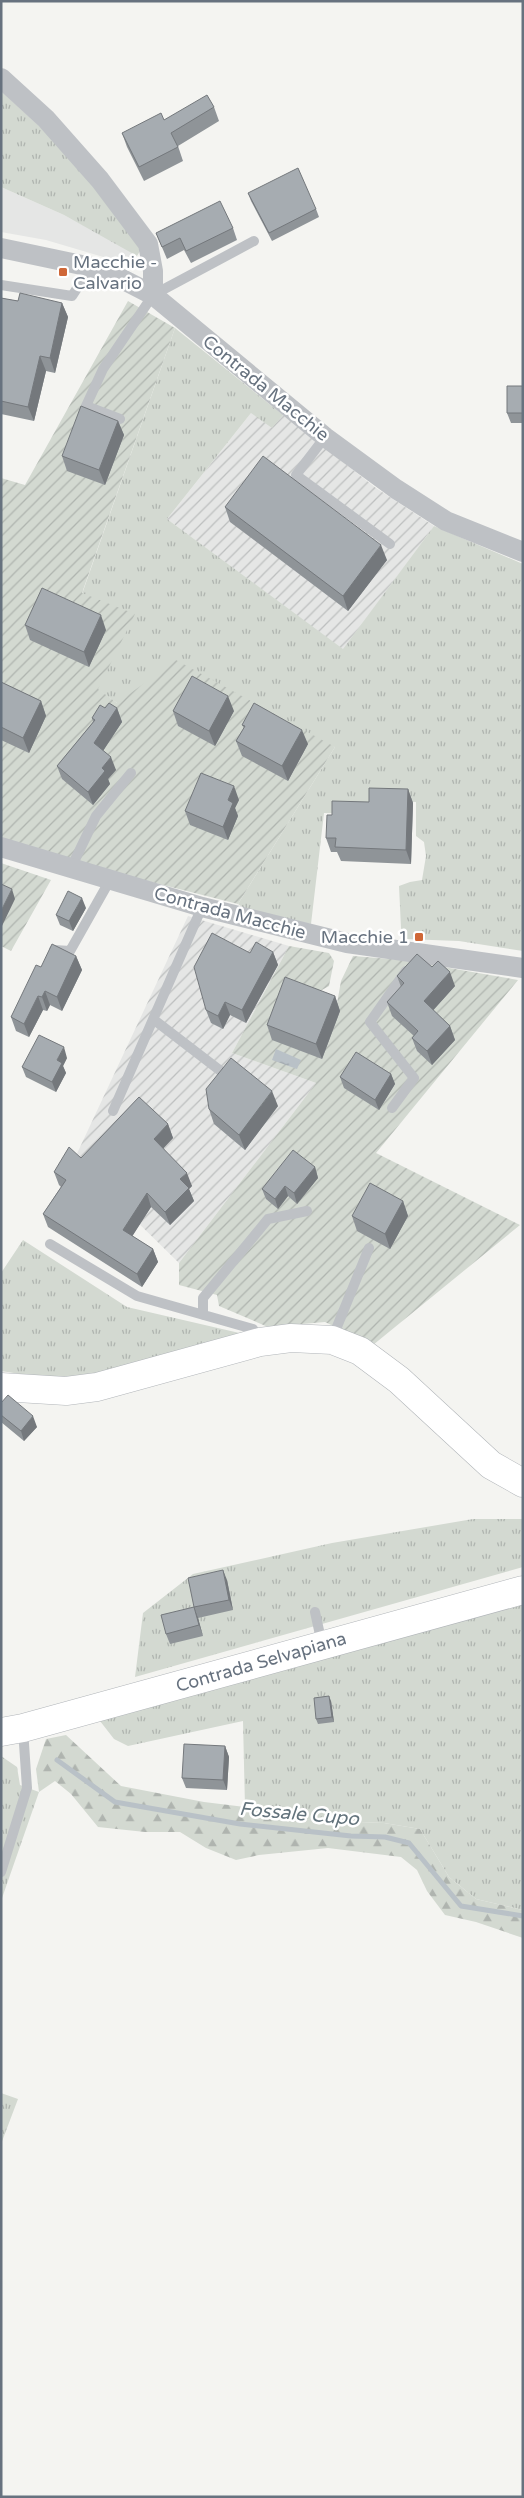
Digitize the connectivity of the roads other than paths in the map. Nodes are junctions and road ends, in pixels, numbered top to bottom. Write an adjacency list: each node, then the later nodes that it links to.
1 (1, 78): 6 (street)
2 (254, 242): 6 (lane)
3 (1, 248): 4 (street, Contrada Macchie)
4 (91, 267): 5 (lane); 6 (street, Contrada Macchie)
5 (1, 285)
6 (153, 295): 7 (lane); 8 (street, Contrada Macchie)
7 (120, 419)
8 (325, 437): 9 (lane); 10 (street, Contrada Macchie)
9 (390, 544)
10 (523, 552)
11 (131, 772): 13 (lane)
12 (1, 847): 13 (street, Contrada Macchie)
13 (71, 868): 14 (street, Contrada Macchie)
14 (110, 880): 15 (street, Contrada Macchie); 16 (lane)
15 (202, 907): 17 (street, Contrada Macchie); 19 (lane)
16 (54, 950)
17 (418, 954): 18 (street, Contrada Macchie); 21 (lane)
18 (523, 968)
19 (153, 1019): 20 (lane); 22 (lane)
20 (222, 1072)
21 (392, 1108)
22 (113, 1111)
23 (307, 1212): 26 (lane)
24 (50, 1244): 26 (lane)
25 (369, 1248): 27 (lane)
26 (203, 1315): 28 (lane)
27 (332, 1340): 28 (main road); 30 (main road)
28 (260, 1342): 29 (main road)
29 (1, 1387)
30 (491, 1465): 31 (main road); 32 (main road)
31 (523, 1473)
32 (523, 1483)
33 (522, 1590): 35 (main road, Contrada Selvapiana)
34 (315, 1612): 35 (lane)
35 (322, 1645): 36 (main road, Contrada Selvapiana)
36 (12, 1730): 37 (lane)
37 (1, 1872)

